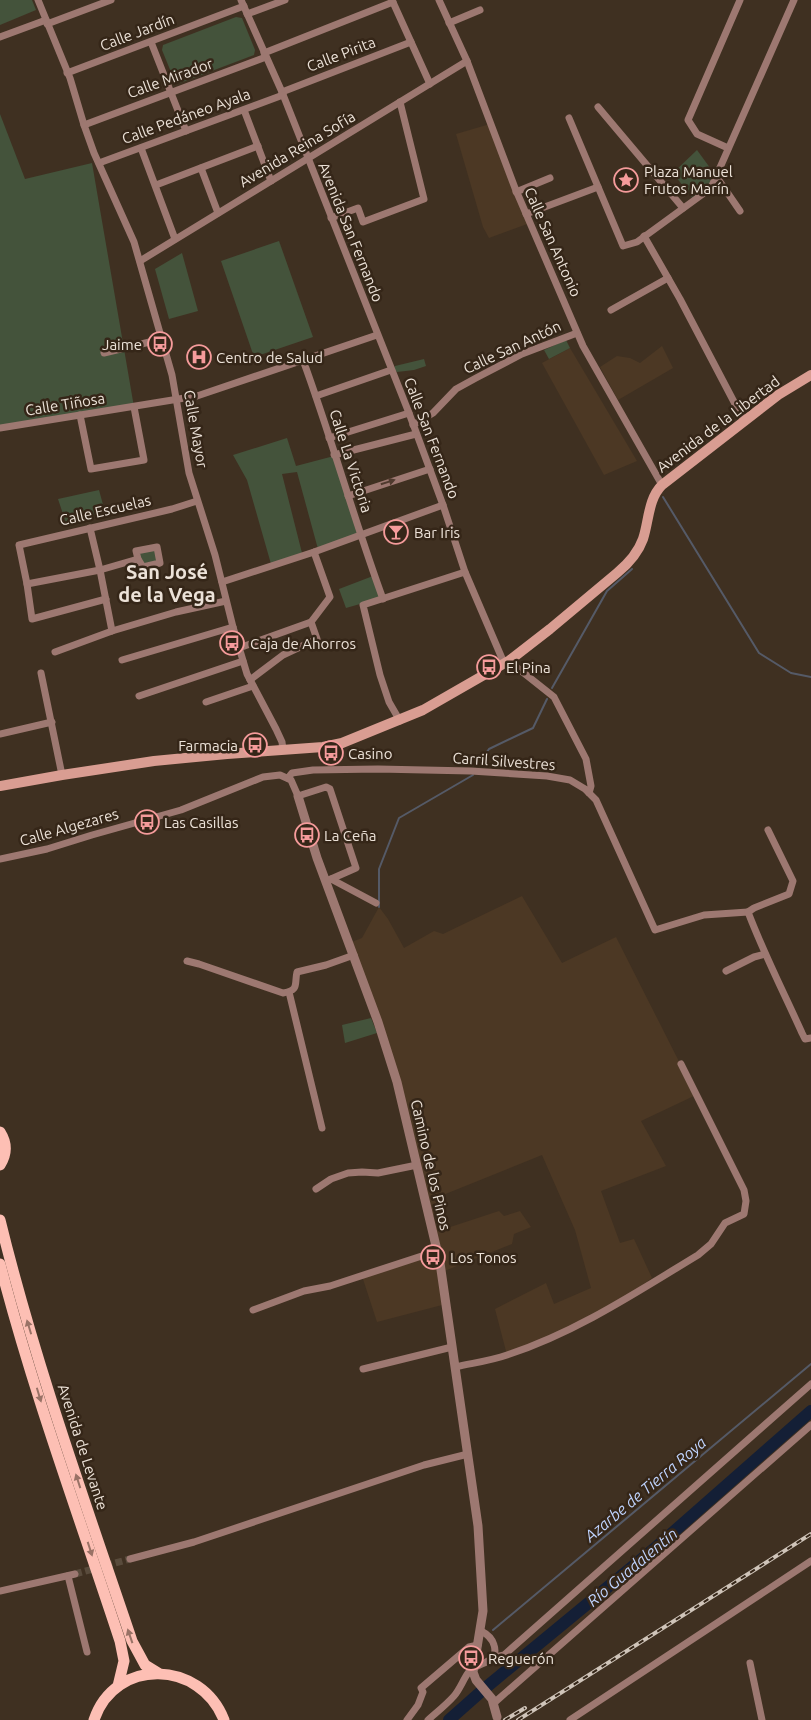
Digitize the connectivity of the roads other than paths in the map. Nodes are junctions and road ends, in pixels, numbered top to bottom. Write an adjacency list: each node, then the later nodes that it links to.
1 (38, 0): 11 (street, Calle Mayor)
2 (111, 0): 11 (street)
3 (285, 0): 10 (street)
4 (439, 0): 12 (street, Calle San Antonio)
5 (740, 0): 30 (street)
6 (794, 0): 30 (street)
7 (393, 1): 15 (street); 16 (street, Calle Mirador)
8 (242, 3): 10 (street, Avenida San Fernando); 14 (street, Calle Jardín)
9 (480, 10): 12 (street)
10 (247, 14): 16 (street, Avenida San Fernando)
11 (47, 22): 13 (street); 18 (street, Calle Mayor)
12 (450, 23): 17 (street, Calle San Antonio)
13 (0, 37)
14 (151, 42): 18 (street, Calle Jardín); 20 (street)
15 (411, 42): 19 (street); 21 (street, Calle Pirita)
16 (265, 55): 20 (street, Calle Mirador); 21 (street, Avenida San Fernando)
17 (467, 61): 19 (street, Avenida Reina Sofía); 39 (street, Calle San Antonio)
18 (68, 73): 26 (street, Calle Mayor)
19 (430, 84): 22 (street, Avenida Reina Sofía)
20 (171, 93): 26 (street, Calle Mirador); 27 (street)
21 (282, 94): 24 (street, Calle Pedáneo Ayala); 31 (street, Avenida San Fernando)
22 (400, 102): 31 (street, Avenida Reina Sofía); 44 (street)
23 (598, 107): 40 (street)
24 (244, 110): 27 (street, Calle Pedáneo Ayala); 28 (street)
25 (569, 118): 38 (street)
26 (84, 125): 32 (street, Calle Mayor)
27 (186, 131): 29 (street, Calle Pedáneo Ayala)
28 (258, 146): 33 (street); 36 (street)
29 (141, 148): 32 (street, Calle Pedáneo Ayala); 37 (street)
30 (728, 148): 34 (street)
31 (307, 159): 36 (street, Avenida Reina Sofía); 44 (street, Avenida San Fernando)
32 (99, 163): 47 (street, Calle Mayor)
33 (201, 168): 37 (street); 42 (street)
34 (716, 176): 40 (street); 41 (street)
35 (550, 178): 39 (street)
36 (271, 181): 42 (street, Avenida Reina Sofía)
37 (156, 185): 46 (street)
38 (598, 187): 43 (street); 45 (street)
39 (516, 192): 43 (street, Calle San Antonio)
40 (683, 208): 45 (street)
41 (740, 211)
42 (218, 213): 46 (street, Avenida Reina Sofía)
43 (526, 214): 50 (street, Calle San Antonio)
44 (331, 218): 51 (street, Avenida San Fernando)
45 (644, 236): 48 (street)
46 (175, 239): 47 (street, Avenida Reina Sofía)
47 (140, 261): 52 (street, Calle Mayor)
48 (668, 278): 49 (street); 62 (street)
49 (611, 310)
50 (577, 333): 63 (street, Calle San Antón); 69 (street, Calle San Antonio)
51 (377, 335): 54 (street, Calle Tiñosa); 55 (street, Calle San Fernando)
52 (162, 339): 53 (street); 58 (street, Calle Mayor)
53 (104, 353)
54 (303, 360): 57 (street, Calle La Victoria); 58 (street, Calle Tiñosa)
55 (391, 370): 57 (street); 60 (street, Calle San Fernando)
56 (811, 375): 62 (main road, Avenida de la Libertad)
57 (316, 396): 66 (street, Calle La Victoria)
58 (177, 399): 59 (street, Calle Tiñosa); 71 (street, Calle Mayor)
59 (134, 407): 61 (street, Calle Tiñosa); 61 (street)
60 (408, 413): 63 (street, Calle San Fernando); 66 (street)
61 (80, 415): 64 (street, Calle Tiñosa)
62 (744, 421): 69 (main road, Avenida de la Libertad)
63 (413, 425): 65 (street, Calle San Fernando)
64 (0, 428)
65 (416, 434): 67 (street); 68 (street, Calle San Fernando)
66 (329, 438): 67 (street, Calle La Victoria)
67 (334, 455): 70 (street, Calle La Victoria)
68 (430, 469): 70 (street, one-way to 68); 72 (street, Calle San Fernando)
69 (662, 485): 91 (main road, Avenida de la Libertad)
70 (348, 496): 74 (street, Calle La Victoria)
71 (197, 501): 73 (street, Calle Escuelas); 79 (street, Calle Mayor)
72 (443, 505): 74 (street); 78 (street, Calle San Fernando)
73 (90, 528): 77 (street); 80 (street, Calle Escuelas)
74 (360, 536): 75 (street); 82 (street, Calle La Victoria)
75 (314, 552): 79 (street); 84 (street)
76 (138, 559): 77 (street)
77 (100, 570): 80 (street); 81 (street)
78 (465, 572): 82 (street); 91 (street, Calle San Fernando)
79 (222, 582): 83 (street, Calle Mayor)
80 (27, 584): 81 (street)
81 (106, 599): 86 (street)
82 (383, 599): 96 (street)
83 (226, 601): 85 (street, Calle Mayor); 86 (street)
84 (311, 622): 87 (street); 93 (street)
85 (233, 627): 87 (street, Calle Mayor); 89 (street)
86 (112, 631): 88 (street)
87 (239, 648): 90 (street, Calle Mayor)
88 (55, 652)
89 (122, 660)
90 (243, 661): 93 (street, Calle Mayor); 94 (street)
91 (507, 661): 96 (main road, Avenida de la Libertad); 103 (street)
92 (41, 673): 97 (street)
93 (252, 683): 95 (street); 99 (street, Calle Mayor)
94 (139, 696)
95 (206, 702)
96 (400, 721): 99 (main road, Avenida de la Libertad)
97 (52, 722): 98 (street); 100 (street)
98 (0, 734)
99 (283, 750): 100 (main road, Avenida de la Libertad)
100 (62, 775): 102 (main road, Avenida de la Libertad)
101 (288, 778): 103 (street, Carril Silvestres); 104 (street, Camino de los Pinos); 106 (street, Calle Algezares)
102 (0, 786)
103 (589, 793): 109 (street, Carril Silvestres)
104 (298, 796): 107 (street, Camino de los Pinos); 107 (street)
105 (768, 830): 109 (street)
106 (0, 860)
107 (328, 880): 108 (street); 111 (street, Camino de los Pinos)
108 (376, 903)
109 (748, 912): 110 (street)
110 (765, 954): 113 (street); 115 (street)
111 (354, 955): 114 (street); 119 (street, Camino de los Pinos)
112 (187, 961): 114 (street)
113 (726, 971)
114 (289, 992): 117 (street)
115 (811, 1038)
116 (681, 1064): 127 (street)
117 (322, 1128)
118 (0, 1132): 120 (main road)
119 (417, 1165): 121 (street); 123 (street, Camino de los Pinos)
120 (0, 1166)
121 (316, 1189)
122 (0, 1220): 141 (main road, Avenida de Levante, one-way to 122)
123 (437, 1251): 125 (street); 126 (street, Camino de los Pinos)
124 (0, 1264): 142 (main road, Avenida de Levante, one-way to 142)
125 (253, 1310)
126 (452, 1347): 127 (street, Camino de los Pinos); 128 (street)
127 (454, 1367): 131 (street, Camino de los Pinos)
128 (363, 1369)
129 (811, 1384): 138 (street)
130 (811, 1425): 143 (street)
131 (468, 1454): 132 (street); 135 (street, Camino de los Pinos)
132 (130, 1559)
133 (811, 1561): 149 (street)
134 (0, 1591): 137 (street)
135 (481, 1630): 136 (street, Camino de los Pinos); 138 (street)
136 (478, 1645): 140 (street, Camino de los Pinos); 147 (street)
137 (87, 1652)
138 (492, 1658): 140 (street)
139 (750, 1663): 150 (street)
140 (472, 1670): 143 (street); 148 (street)
141 (158, 1673): 142 (main road); 146 (main road)
142 (118, 1686): 145 (main road)
143 (492, 1700): 144 (street)
144 (496, 1717)
145 (94, 1720)
146 (224, 1720)
147 (407, 1720)
148 (428, 1720)
149 (570, 1720)
150 (762, 1720)

